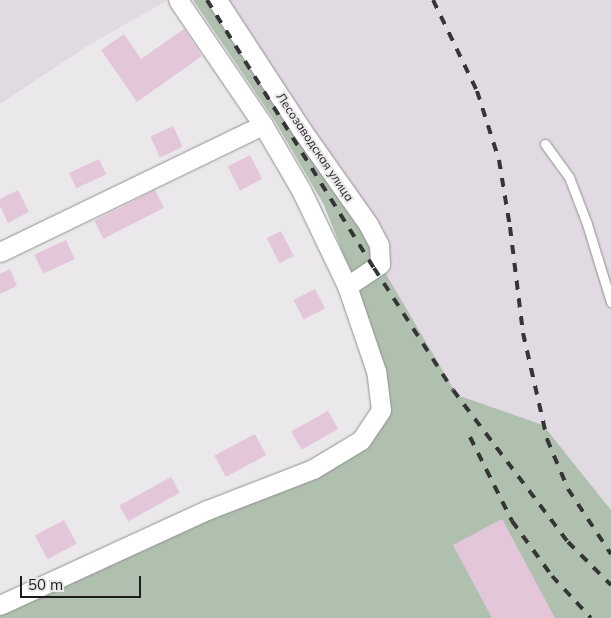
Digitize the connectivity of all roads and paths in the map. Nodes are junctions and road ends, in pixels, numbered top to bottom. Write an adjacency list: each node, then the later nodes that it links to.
1 (178, 0): 3 (street)
2 (217, 0): 6 (street, Лесозаводская улица)
3 (263, 125): 5 (street); 6 (street)
4 (545, 144): 7 (lane)
5 (0, 252)
6 (347, 286): 8 (street)
7 (611, 302)
8 (0, 605)

